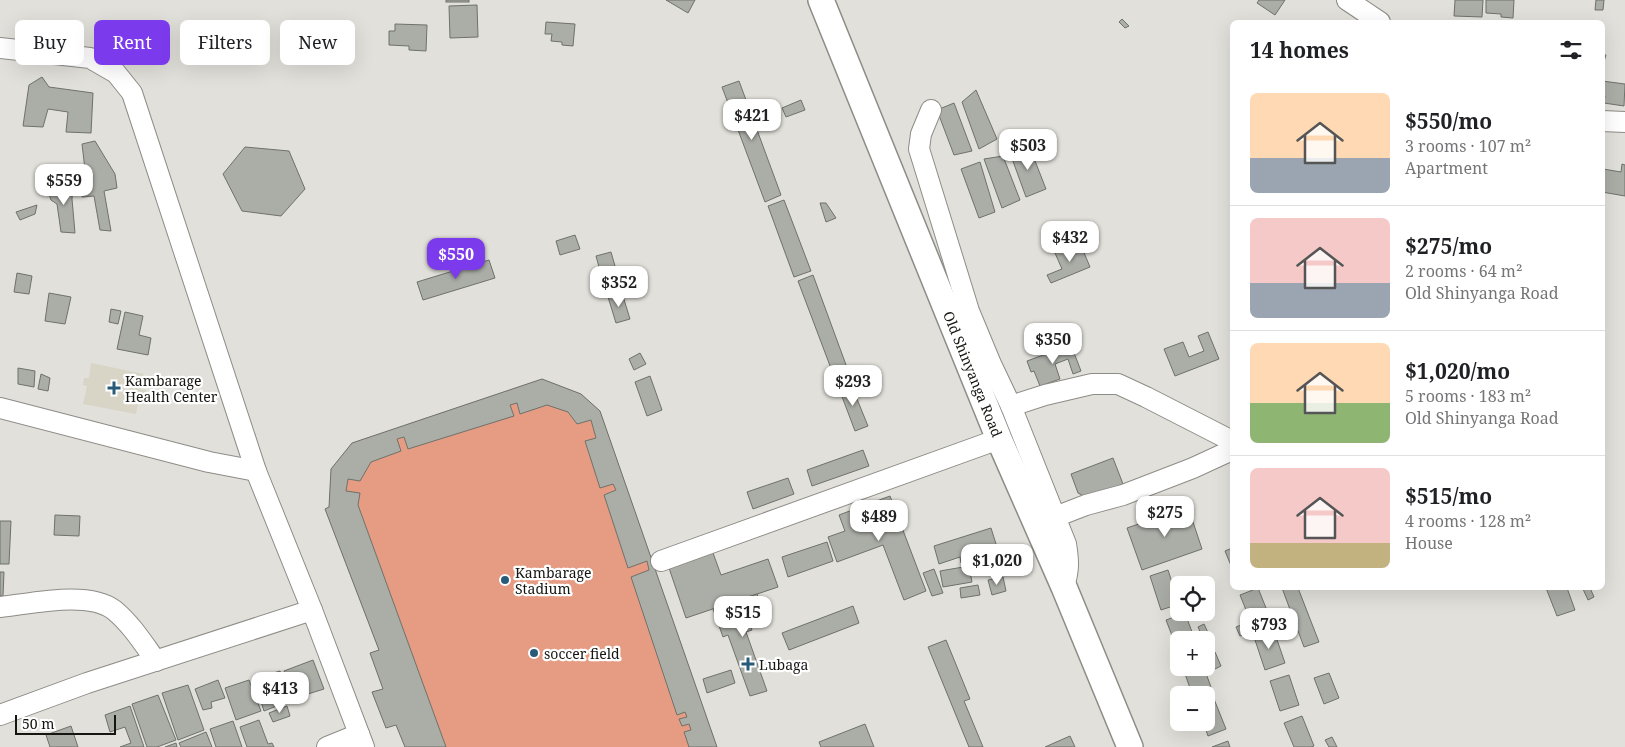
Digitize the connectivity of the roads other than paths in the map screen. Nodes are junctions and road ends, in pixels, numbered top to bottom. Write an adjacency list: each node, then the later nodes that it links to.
1 (821, 0): 8 (main road, Old Shinyanga Road)
2 (1347, 0): 3 (street)
3 (1377, 20)
4 (0, 48): 11 (street)
5 (931, 110): 6 (street)
6 (1011, 406): 9 (street); 12 (street)
7 (0, 408): 11 (street)
8 (999, 439): 13 (street); 14 (main road, Old Shinyanga Road)
9 (1230, 440)
10 (1230, 451): 12 (street)
11 (256, 471): 16 (street)
12 (1055, 518): 14 (street)
13 (661, 561)
14 (1064, 587): 21 (main road, Old Shinyanga Road)
15 (0, 608): 17 (street)
16 (312, 610): 17 (street); 19 (street)
17 (156, 661): 18 (street)
18 (0, 715)
19 (362, 741): 20 (street)
20 (327, 747)
21 (1130, 747)

